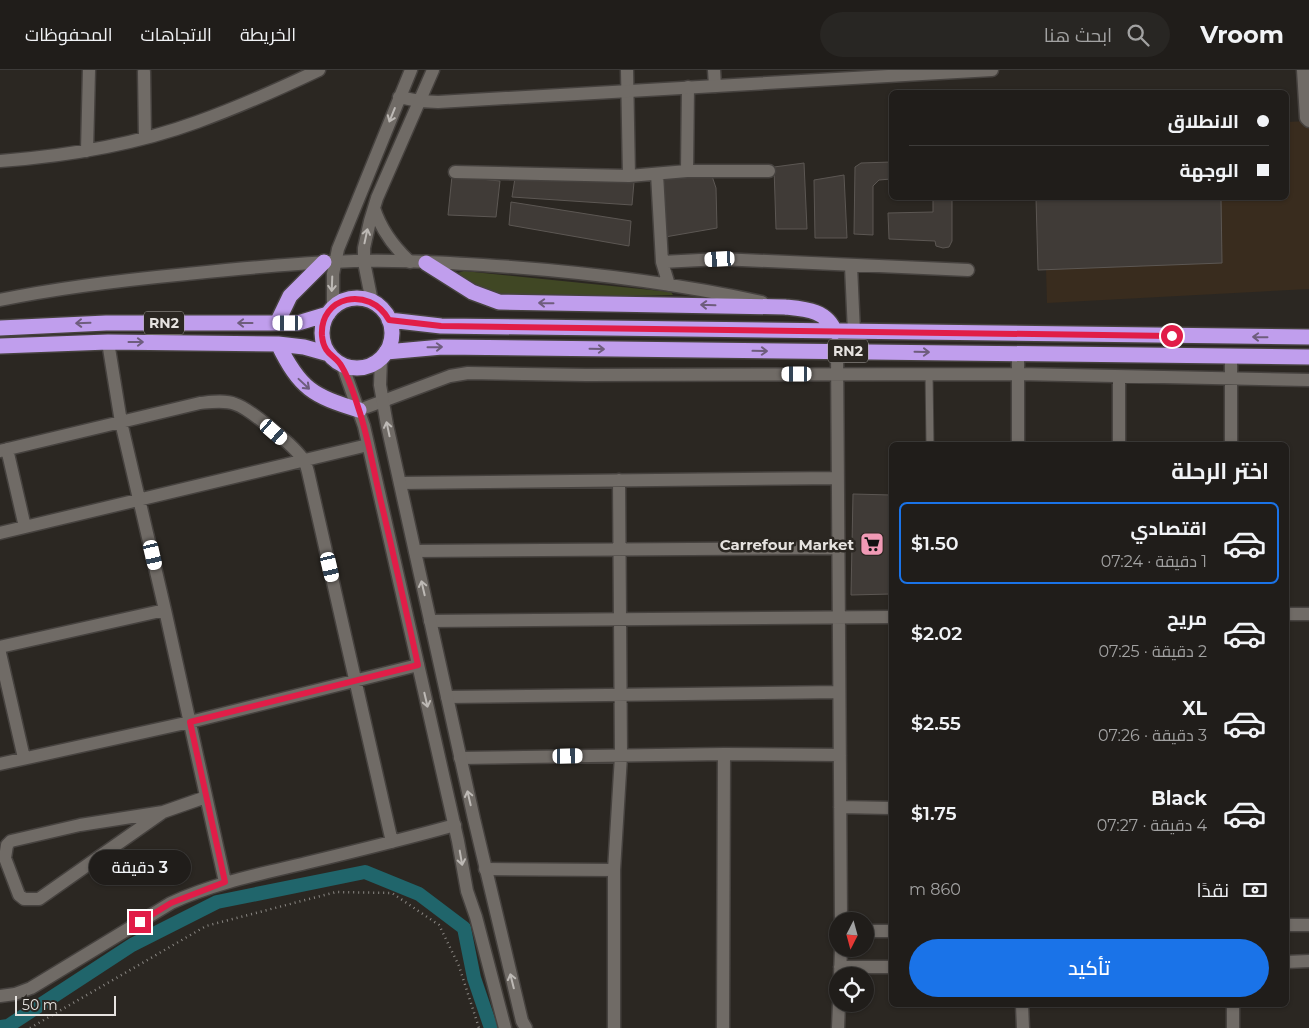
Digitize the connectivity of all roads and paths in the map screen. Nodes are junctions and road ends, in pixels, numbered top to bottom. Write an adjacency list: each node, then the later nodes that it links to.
1 (89, 70): 19 (street)
2 (319, 70): 18 (street)
3 (411, 70): 15 (street)
4 (432, 70): 16 (street)
5 (627, 70): 14 (street)
6 (714, 70): 12 (street)
7 (992, 70): 10 (street)
8 (1303, 70): 17 (street)
9 (144, 72): 18 (street)
10 (872, 73): 11 (street)
11 (817, 75): 12 (street)
12 (716, 86): 13 (street)
13 (688, 87): 14 (street); 21 (street)
14 (626, 91): 16 (street); 25 (street)
15 (399, 97): 16 (street); 27 (street, one-way to 27)
16 (419, 101): 26 (street)
17 (1309, 121)
18 (146, 138): 19 (street)
19 (88, 151): 20 (street)
20 (0, 161)
21 (687, 171): 22 (street); 24 (street)
22 (769, 171)
23 (455, 172): 25 (street)
24 (657, 174): 25 (street); 30 (street)
25 (630, 176)
26 (374, 208): 28 (street, one-way to 26); 29 (street)
27 (330, 262): 28 (street); 35 (street); 38 (street, one-way to 38); 40 (highway)
28 (364, 262): 29 (street); 36 (street)
29 (410, 262): 31 (street)
30 (662, 262): 32 (street); 34 (street)
31 (426, 263): 34 (street); 37 (highway, one-way to 31)
32 (851, 266): 33 (street); 43 (street)
33 (968, 270)
34 (669, 285): 37 (street)
35 (0, 300)
36 (372, 302): 38 (highway, RN2); 39 (highway)
37 (785, 307): 42 (highway)
38 (330, 311): 40 (highway, RN2); 50 (highway)
39 (389, 320): 42 (highway, RN2); 51 (highway)
40 (277, 323): 41 (highway, RN2, one-way to 41)
41 (0, 328)
42 (835, 332): 43 (highway, RN2)
43 (854, 332): 44 (highway, RN2, one-way to 43)
44 (1309, 337)
45 (108, 342): 46 (highway, RN2, one-way to 46); 47 (highway, RN2); 63 (street)
46 (278, 344): 50 (highway, RN2); 62 (highway, one-way to 62)
47 (0, 346)
48 (837, 351): 49 (highway, RN2, one-way to 49); 51 (highway, RN2, one-way to 48); 55 (street)
49 (1018, 353): 52 (highway, RN2); 57 (street)
50 (329, 354): 54 (highway, RN2)
51 (384, 355): 54 (highway, RN2); 61 (street)
52 (1231, 355): 53 (highway, RN2); 59 (street)
53 (1309, 357)
54 (342, 364): 62 (street)
55 (837, 374): 56 (street); 61 (street); 71 (street)
56 (929, 374): 57 (street); 64 (lane)
57 (1019, 374): 58 (street); 65 (street)
58 (1119, 377): 59 (street); 66 (street)
59 (1231, 379): 60 (street); 67 (street)
60 (1309, 380)
61 (382, 401): 62 (street); 73 (street, one-way to 61)
62 (359, 410): 68 (street)
63 (121, 422): 69 (street); 70 (street); 74 (street)
64 (930, 442)
65 (1018, 442)
66 (1119, 442)
67 (1231, 442)
68 (368, 445): 70 (street); 89 (street)
69 (4, 450): 75 (street)
70 (305, 461): 74 (street); 90 (street)
71 (838, 478): 72 (street); 77 (street)
72 (619, 480): 73 (street); 78 (street)
73 (400, 483): 79 (street)
74 (140, 500): 75 (street); 80 (street)
75 (25, 527): 76 (street)
76 (0, 533)
77 (838, 548): 78 (street); 84 (street)
78 (620, 549): 79 (street); 85 (street)
79 (414, 551): 86 (street, one-way to 79)
80 (166, 610): 87 (street); 94 (street)
81 (1289, 614): 82 (street)
82 (1309, 614)
83 (889, 617): 84 (street)
84 (838, 619): 85 (street); 91 (street)
85 (620, 620): 86 (street); 92 (street)
86 (430, 621): 93 (street)
87 (0, 647)
88 (0, 653): 98 (street)
89 (418, 665): 90 (street); 105 (street, one-way to 105)
90 (356, 682): 94 (street); 106 (street)
91 (839, 692): 92 (street); 96 (street)
92 (621, 695): 93 (street); 97 (street)
93 (447, 697): 99 (street)
94 (190, 722): 98 (street); 101 (street)
95 (724, 754): 96 (street); 97 (street); 128 (street)
96 (840, 755): 102 (street)
97 (621, 756): 99 (street); 108 (street)
98 (24, 758): 100 (street)
99 (460, 758): 107 (street, one-way to 99)
100 (0, 764)
101 (206, 797): 104 (street); 109 (street)
102 (840, 807): 103 (street); 110 (street)
103 (889, 808)
104 (163, 812): 104 (street)
105 (455, 825): 106 (street); 125 (street, one-way to 125)
106 (392, 842): 109 (street)
107 (485, 869): 108 (street); 126 (street, one-way to 107)
108 (614, 870): 127 (street)
109 (225, 882): 119 (street)
110 (841, 912)
111 (1289, 925): 112 (street)
112 (1309, 925)
113 (874, 931): 114 (street)
114 (889, 931)
115 (1309, 961): 116 (street)
116 (1289, 962)
117 (889, 967): 118 (street)
118 (874, 968)
119 (0, 996)
120 (1022, 1007): 130 (street)
121 (1233, 1007): 131 (street)
122 (839, 1012): 129 (street)
123 (30, 1028): 124 (path)
124 (479, 1028)
125 (506, 1028)
126 (526, 1028)
127 (614, 1028)
128 (724, 1028)
129 (838, 1028)
130 (1022, 1028)
131 (1233, 1028)

